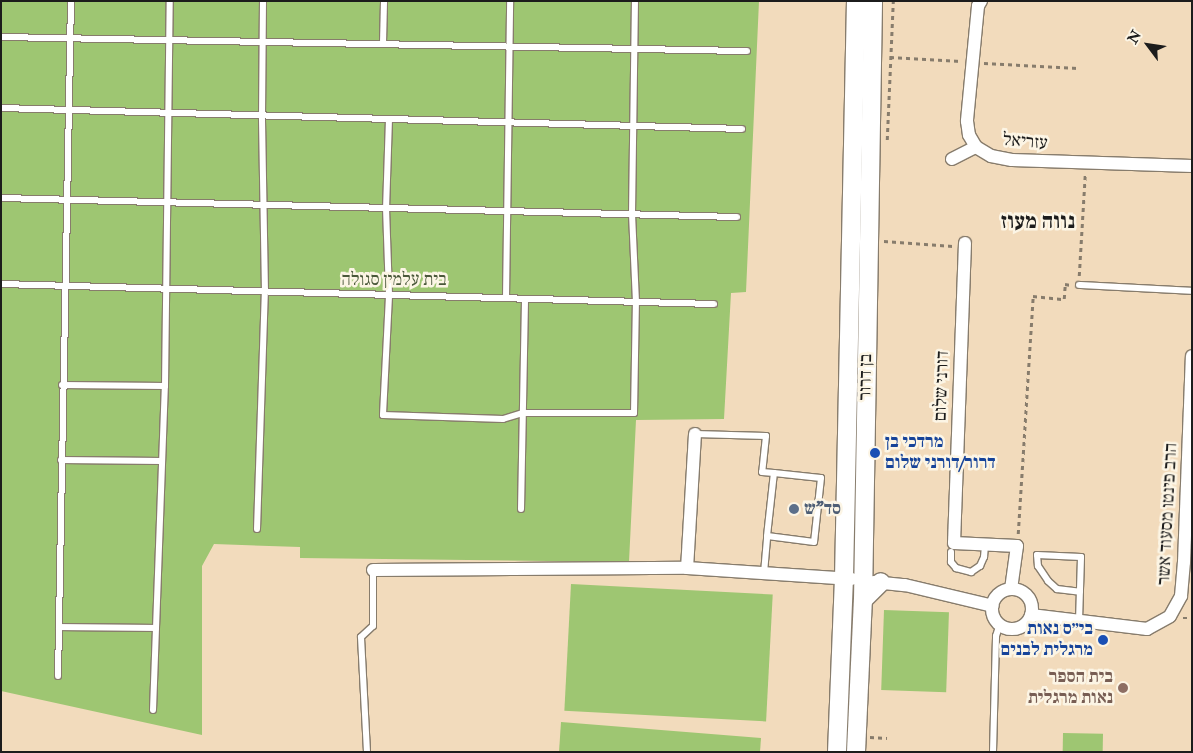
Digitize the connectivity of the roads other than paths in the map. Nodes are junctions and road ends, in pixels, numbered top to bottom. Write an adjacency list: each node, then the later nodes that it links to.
1 (72, 1): 11 (lane)
2 (170, 1): 12 (lane)
3 (263, 1): 13 (lane)
4 (384, 1): 14 (lane)
5 (510, 1): 15 (lane)
6 (635, 1): 16 (lane)
7 (856, 1): 65 (street, בן דרור)
8 (873, 1): 66 (street, בן דרור)
9 (981, 1): 26 (street, עזריאל)
10 (1, 36): 11 (lane)
11 (71, 38): 12 (lane); 19 (lane)
12 (170, 40): 13 (lane); 20 (lane)
13 (262, 41): 14 (lane); 21 (lane)
14 (383, 43): 15 (lane)
15 (509, 46): 16 (lane); 23 (lane)
16 (634, 48): 17 (lane); 24 (lane)
17 (747, 51)
18 (1, 108): 19 (lane)
19 (69, 110): 20 (lane); 30 (lane)
20 (170, 113): 21 (lane); 31 (lane)
21 (262, 116): 22 (lane); 32 (lane)
22 (389, 119): 23 (lane); 33 (lane)
23 (508, 122): 24 (lane); 34 (lane)
24 (633, 126): 25 (lane); 35 (lane)
25 (742, 129)
26 (976, 146): 27 (street); 28 (street, עזריאל)
27 (952, 159)
28 (1192, 166)
29 (1, 198): 30 (lane)
30 (67, 200): 31 (lane); 40 (lane)
31 (168, 202): 32 (lane); 41 (lane)
32 (265, 205): 33 (lane); 43 (lane)
33 (386, 208): 34 (lane); 44 (lane)
34 (507, 211): 35 (lane); 45 (lane)
35 (632, 214): 36 (lane); 47 (lane)
36 (737, 217)
37 (965, 245): 60 (street, דורני שלום)
38 (1, 284): 40 (lane)
39 (1079, 285): 42 (lane)
40 (65, 286): 41 (lane); 50 (lane)
41 (167, 288): 43 (lane); 51 (lane)
42 (1192, 291)
43 (265, 292): 44 (lane); 58 (lane)
44 (389, 296): 45 (lane); 52 (lane)
45 (506, 298): 46 (lane)
46 (525, 299): 47 (lane); 52 (lane)
47 (636, 302): 48 (lane); 52 (lane)
48 (714, 304)
49 (1192, 356): 73 (street, הרב פינטו מסעוד אשר)
50 (62, 385): 51 (lane); 54 (lane)
51 (165, 386): 55 (lane)
52 (523, 413): 57 (lane)
53 (694, 434): 56 (lane); 62 (street)
54 (61, 460): 55 (lane); 75 (lane)
55 (162, 462): 76 (lane)
56 (774, 473): 59 (lane); 59 (lane)
57 (521, 508)
58 (257, 529)
59 (766, 536): 64 (lane)
60 (985, 545): 61 (lane); 68 (street, דורני שלום)
61 (951, 552)
62 (687, 568): 63 (street); 64 (street)
63 (373, 570): 79 (lane)
64 (764, 573): 65 (street)
65 (844, 578): 66 (street); 80 (street, בן דרור)
66 (863, 580): 67 (street); 70 (street, בן דרור)
67 (881, 582): 70 (street); 71 (street)
68 (1011, 589): 71 (street); 72 (street)
69 (1080, 592): 69 (lane); 73 (lane)
70 (863, 600): 81 (street, בן דרור)
71 (993, 606): 74 (street)
72 (1031, 616): 73 (street, הרב פינטו מסעוד אשר); 74 (street)
73 (1079, 621)
74 (1000, 624): 82 (lane)
75 (58, 627): 76 (lane); 77 (lane)
76 (156, 628): 78 (lane)
77 (58, 676)
78 (153, 710)
79 (367, 752)
80 (837, 752)
81 (856, 752)
82 (993, 752)

